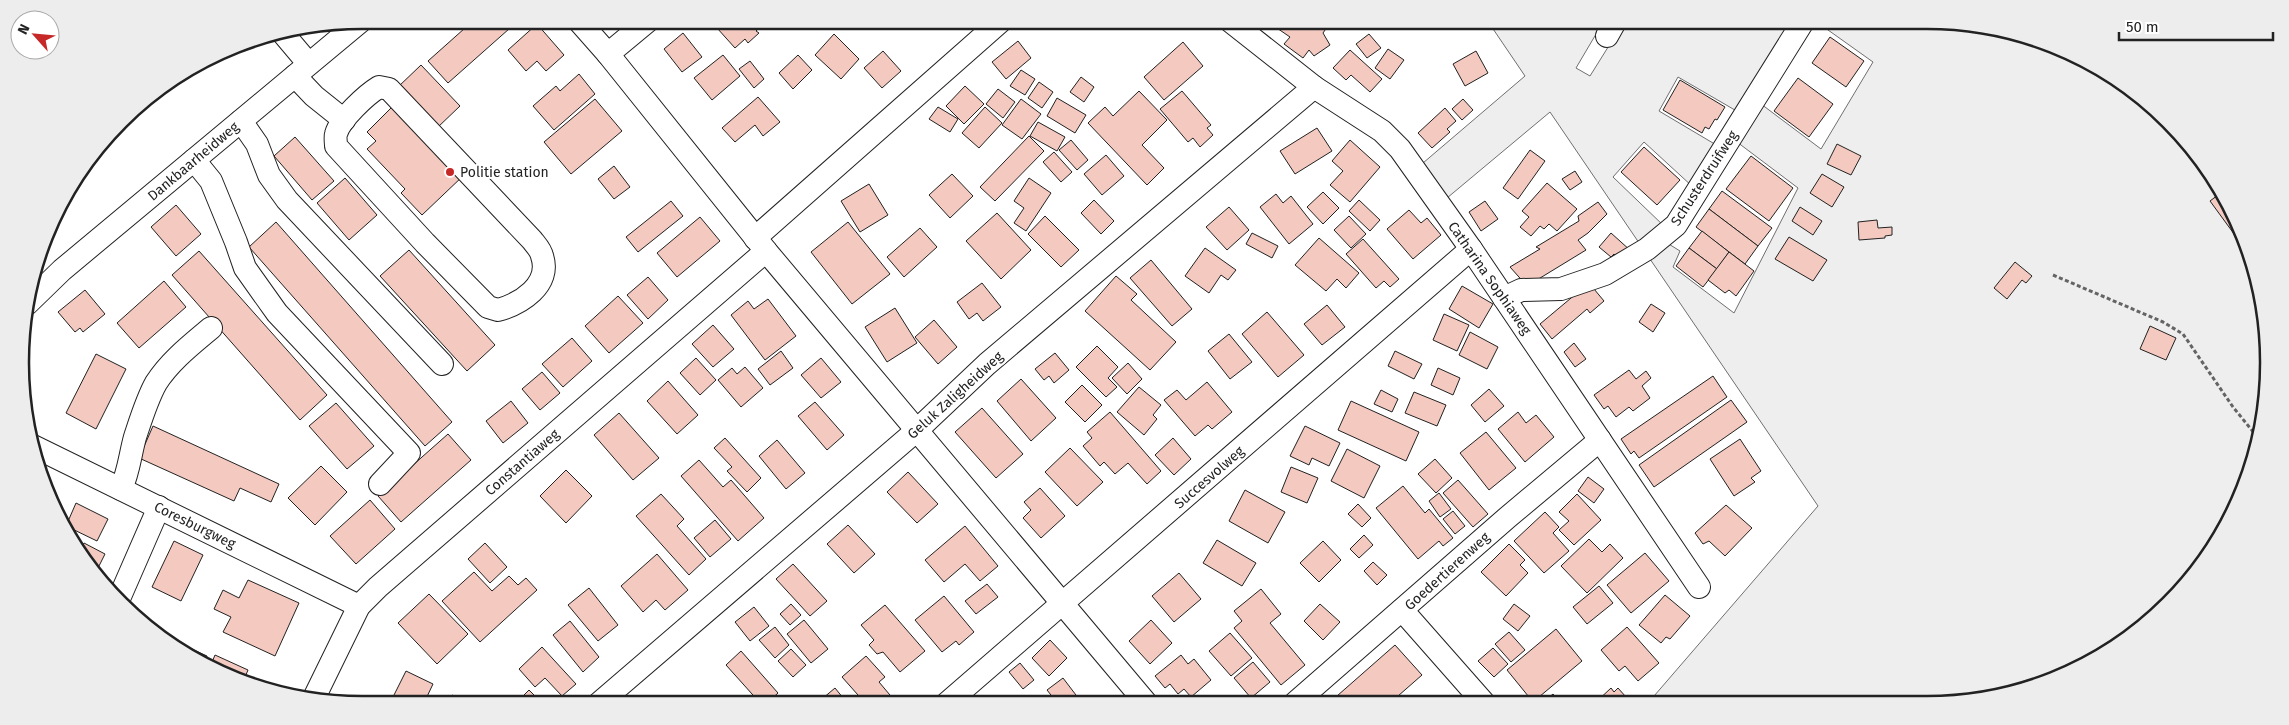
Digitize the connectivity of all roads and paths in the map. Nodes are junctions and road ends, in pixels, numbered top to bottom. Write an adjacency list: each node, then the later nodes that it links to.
1 (351, 29): 9 (street, Dankbaarheidweg)
2 (586, 29): 8 (street)
3 (638, 29): 8 (street)
4 (992, 29): 14 (street, Constantiaweg)
5 (1240, 29): 10 (street, Catharina Sophiaweg)
6 (1798, 29): 18 (street, Schusterdruifweg)
7 (285, 38): 9 (street)
8 (608, 54): 14 (street)
9 (302, 69): 11 (street); 12 (street, Dankbaarheidweg)
10 (1314, 87): 15 (street, Catharina Sophiaweg); 21 (street, Geluk Zaligheidweg)
11 (344, 120): 11 (street)
12 (242, 121): 13 (street, Dankbaarheidweg); 20 (street)
13 (194, 160): 17 (street, Dankbaarheidweg); 25 (street)
14 (760, 245): 21 (street); 31 (street, Constantiaweg)
15 (1471, 248): 18 (street, Catharina Sophiaweg); 30 (street, Succesvolweg)
16 (2053, 275): 22 (path)
17 (35, 296)
18 (1504, 298): 23 (street, Catharina Sophiaweg)
19 (211, 328): 26 (street)
20 (442, 364)
21 (916, 431): 30 (street); 34 (street, Geluk Zaligheidweg)
22 (2253, 432)
23 (1600, 440): 28 (street, Catharina Sophiaweg); 32 (street, Goedertierenweg)
24 (40, 449): 26 (street, Coresburgweg)
25 (380, 484)
26 (121, 489): 27 (street, Coresburgweg)
27 (159, 507): 29 (street); 31 (street, Coresburgweg)
28 (1699, 587)
29 (122, 593)
30 (1063, 603): 35 (street, Succesvolweg); 36 (street)
31 (359, 606): 33 (street, Constantiaweg)
32 (1402, 610): 37 (street, Goedertierenweg); 38 (street)
33 (317, 693)
34 (607, 696)
35 (955, 696)
36 (1141, 696)
37 (1303, 696)
38 (1478, 696)

